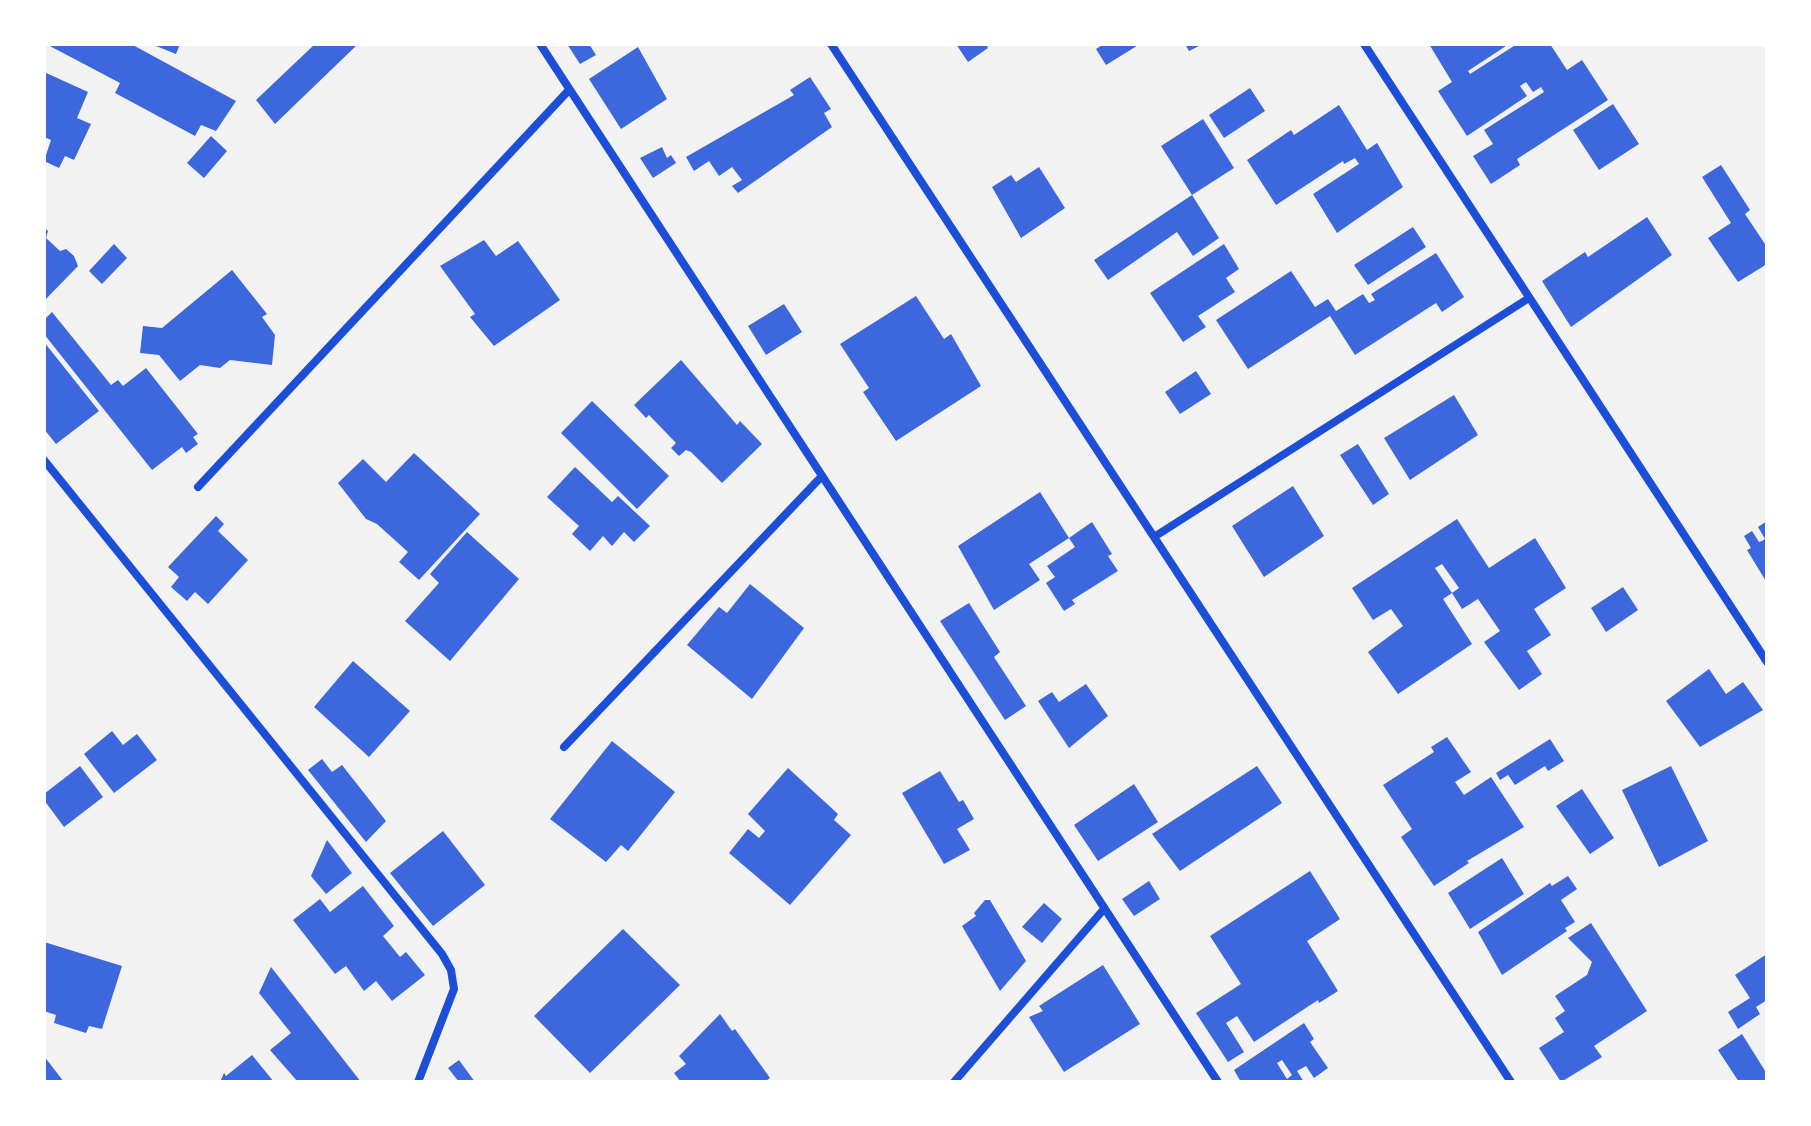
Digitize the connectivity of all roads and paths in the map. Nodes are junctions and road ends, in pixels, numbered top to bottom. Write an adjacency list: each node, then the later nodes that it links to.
1 (540, 44): 4 (street)
2 (831, 44): 9 (street)
3 (1364, 44): 5 (street)
4 (569, 90): 7 (street); 8 (street)
5 (1529, 298): 9 (street); 10 (street)
6 (44, 460): 13 (street)
7 (822, 476): 11 (street); 12 (street)
8 (198, 487)
9 (1154, 537): 16 (street)
10 (1767, 662)
11 (564, 747)
12 (1104, 909): 14 (street); 15 (street)
13 (418, 1082)
14 (954, 1082)
15 (1218, 1082)
16 (1511, 1082)

